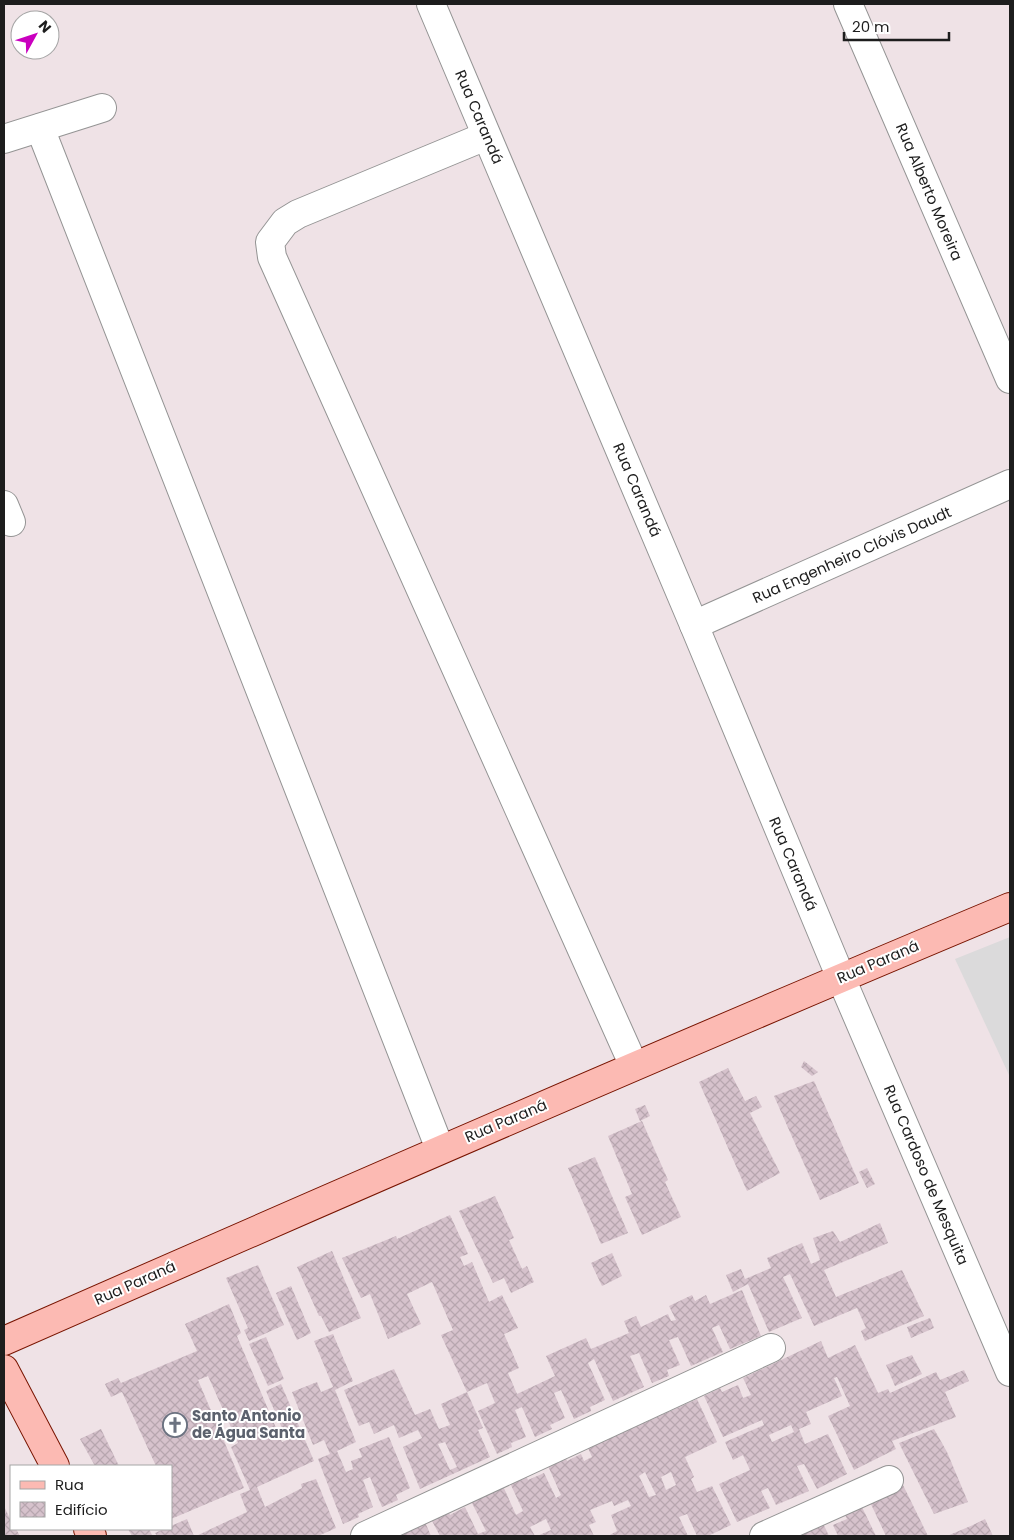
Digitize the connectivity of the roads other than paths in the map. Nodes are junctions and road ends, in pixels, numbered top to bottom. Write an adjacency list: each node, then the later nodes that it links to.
1 (431, 4): 5 (street, Rua Carandá)
2 (848, 4): 7 (street, Rua Alberto Moreira)
3 (102, 108): 4 (street)
4 (40, 128): 6 (street); 13 (street)
5 (486, 136): 9 (street, Rua Carandá); 12 (street)
6 (4, 139)
7 (1010, 379)
8 (1010, 484): 9 (street, Rua Engenheiro Clóvis Daudt)
9 (694, 625): 11 (street, Rua Carandá)
10 (1010, 907): 11 (street, Rua Paraná)
11 (841, 978): 12 (street, Rua Paraná); 17 (street, Rua Cardoso de Mesquita)
12 (634, 1066): 13 (street, Rua Paraná)
13 (440, 1149): 14 (street, Rua Paraná)
14 (4, 1341)
15 (771, 1348): 20 (street)
16 (4, 1369): 18 (street)
17 (1010, 1372)
18 (54, 1465)
19 (889, 1480): 21 (street)
20 (365, 1536)
21 (764, 1536)

